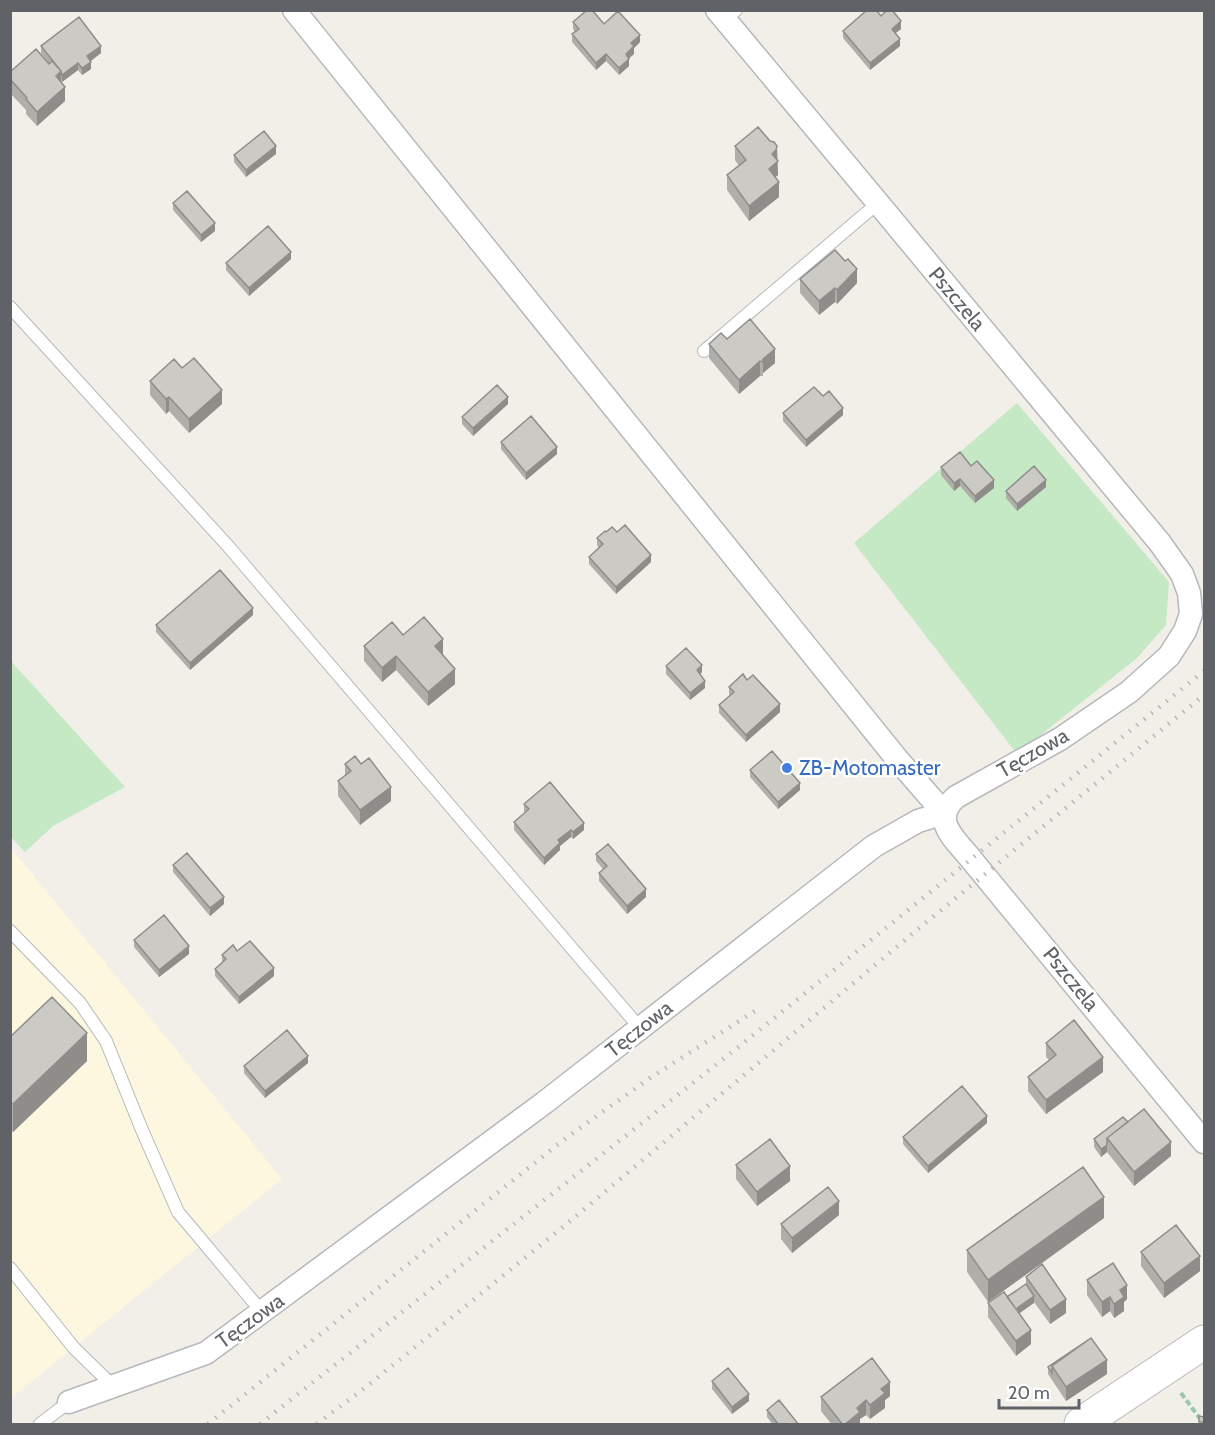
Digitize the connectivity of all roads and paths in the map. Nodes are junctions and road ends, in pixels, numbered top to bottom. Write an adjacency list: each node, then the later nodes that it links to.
1 (294, 10): 7 (street, Pszczela)
2 (726, 14): 3 (street, Pszczela)
3 (878, 203): 5 (lane); 6 (street, Pszczela)
4 (10, 307): 9 (lane)
5 (704, 351)
6 (1189, 593): 7 (street, Tęczowa)
7 (944, 813): 9 (street, Tęczowa); 10 (street, Pszczela)
8 (10, 930): 12 (lane)
9 (640, 1028): 12 (street, Tęczowa)
10 (1204, 1142)
11 (10, 1268): 14 (lane)
12 (262, 1312): 14 (street, Tęczowa)
13 (1204, 1342): 18 (street)
14 (114, 1387): 16 (street, Tęczowa)
15 (1176, 1388): 19 (path)
16 (69, 1402): 17 (lane, Tęczowa)
17 (40, 1425)
18 (1081, 1425)
19 (1204, 1425)

